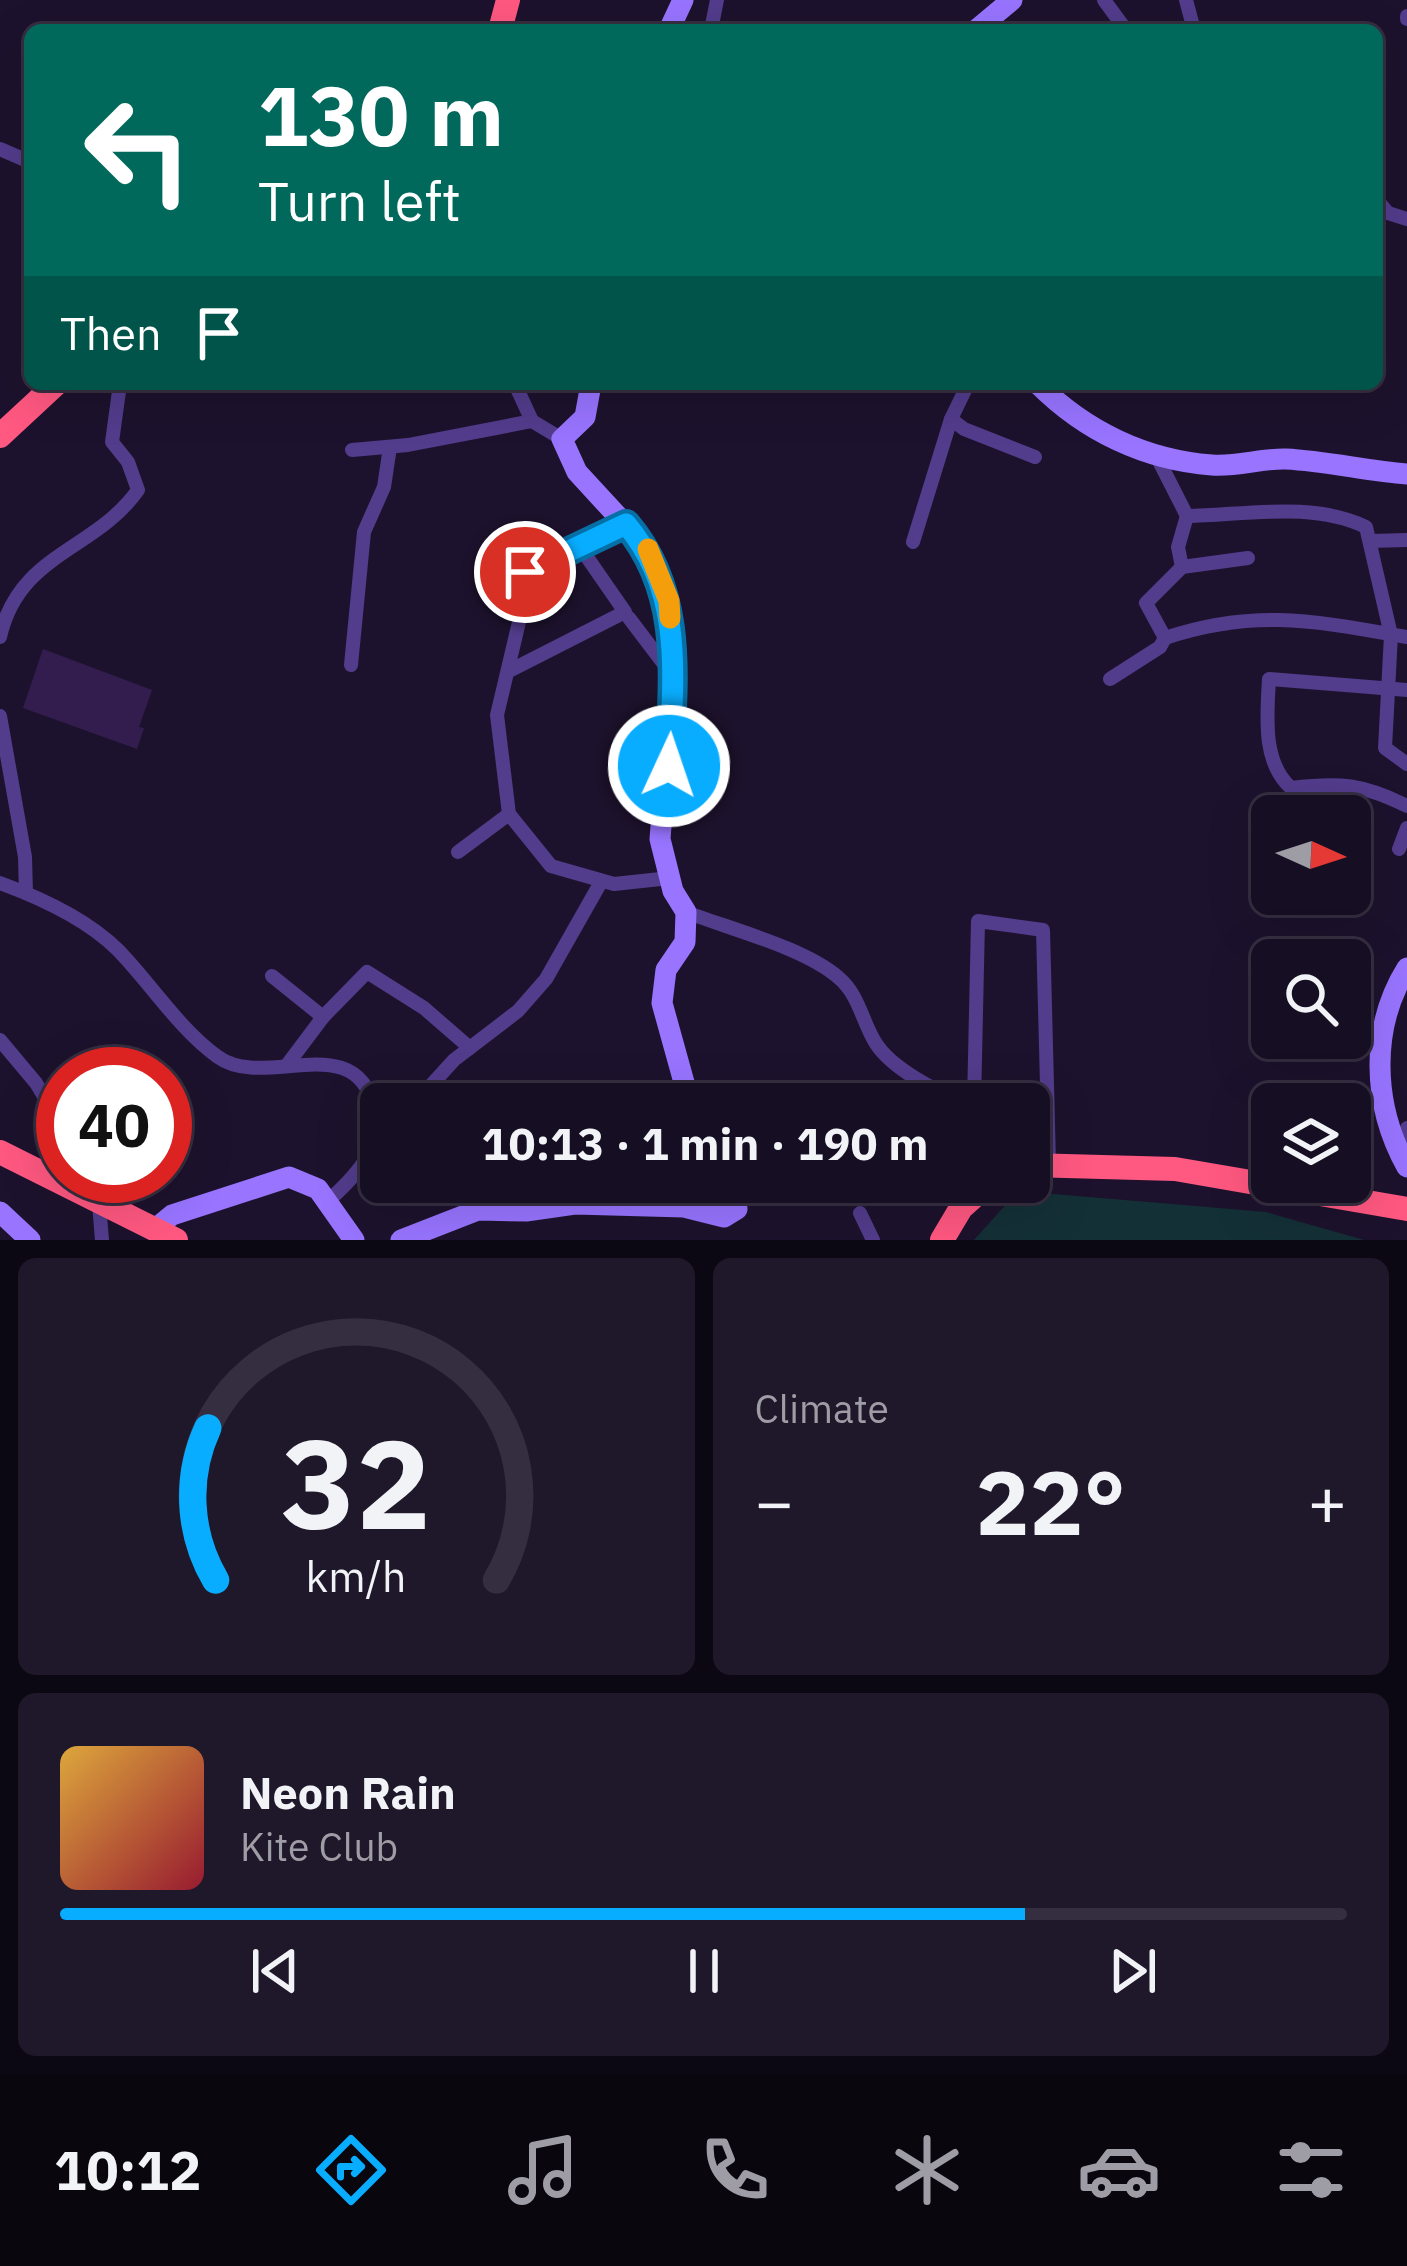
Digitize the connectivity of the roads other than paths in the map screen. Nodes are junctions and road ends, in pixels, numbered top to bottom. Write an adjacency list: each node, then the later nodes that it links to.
1 (1012, 0): 2 (street)
2 (983, 24)
3 (50, 390): 11 (highway)
4 (119, 390): 28 (street)
5 (518, 390): 10 (street)
6 (590, 390): 12 (street)
7 (965, 390): 9 (street)
8 (1044, 390): 16 (street)
9 (951, 419): 15 (street); 22 (street)
10 (532, 421): 12 (street); 13 (street)
11 (0, 436)
12 (562, 440): 19 (street)
13 (389, 447): 14 (street); 30 (street)
14 (352, 450)
15 (1035, 457)
16 (1157, 457): 17 (street); 18 (street)
17 (1407, 474)
18 (1187, 515): 21 (street); 25 (street)
19 (626, 524): 23 (street); 32 (street)
20 (1407, 540): 21 (street)
21 (1370, 541): 27 (street)
22 (913, 542)
23 (580, 547): 31 (street); 31 (street)
24 (1248, 559): 25 (street)
25 (1182, 567): 29 (street)
26 (629, 618): 32 (street)
27 (1399, 636): 29 (street); 34 (street)
28 (0, 637)
29 (1165, 638): 33 (street)
30 (351, 665)
31 (511, 670): 39 (street)
32 (673, 676): 43 (street)
33 (1110, 679)
34 (1387, 690): 35 (street); 37 (street); 38 (street)
35 (1407, 690)
36 (0, 716): 46 (street)
37 (1407, 764)
38 (1407, 806)
39 (509, 814): 42 (street); 44 (street)
40 (1407, 828): 41 (street)
41 (1399, 849)
42 (458, 852)
43 (670, 878): 44 (street); 47 (street)
44 (601, 882): 52 (street)
45 (0, 883): 46 (street)
46 (26, 893): 53 (street)
47 (686, 913): 57 (street); 58 (street)
48 (1407, 968): 63 (street)
49 (272, 976): 50 (street)
50 (323, 1017): 52 (street); 53 (street)
51 (0, 1040): 54 (street)
52 (470, 1048): 56 (street)
53 (287, 1065): 55 (street)
54 (36, 1083)
55 (362, 1083)
56 (435, 1083)
57 (684, 1083)
58 (927, 1083)
59 (970, 1083): 60 (street)
60 (1040, 1083)
61 (1407, 1128): 63 (street)
62 (0, 1151): 65 (highway)
63 (1404, 1161)
64 (1050, 1164): 71 (highway)
65 (36, 1166)
66 (360, 1169): 67 (street)
67 (327, 1202): 74 (street); 77 (street)
68 (735, 1203): 78 (street)
69 (967, 1203): 80 (highway)
70 (99, 1204): 74 (highway); 76 (street)
71 (1407, 1209)
72 (0, 1212): 75 (street)
73 (860, 1213): 79 (street)
74 (165, 1236)
75 (30, 1240)
76 (102, 1240)
77 (354, 1240)
78 (401, 1240)
79 (873, 1240)
80 (942, 1240)

